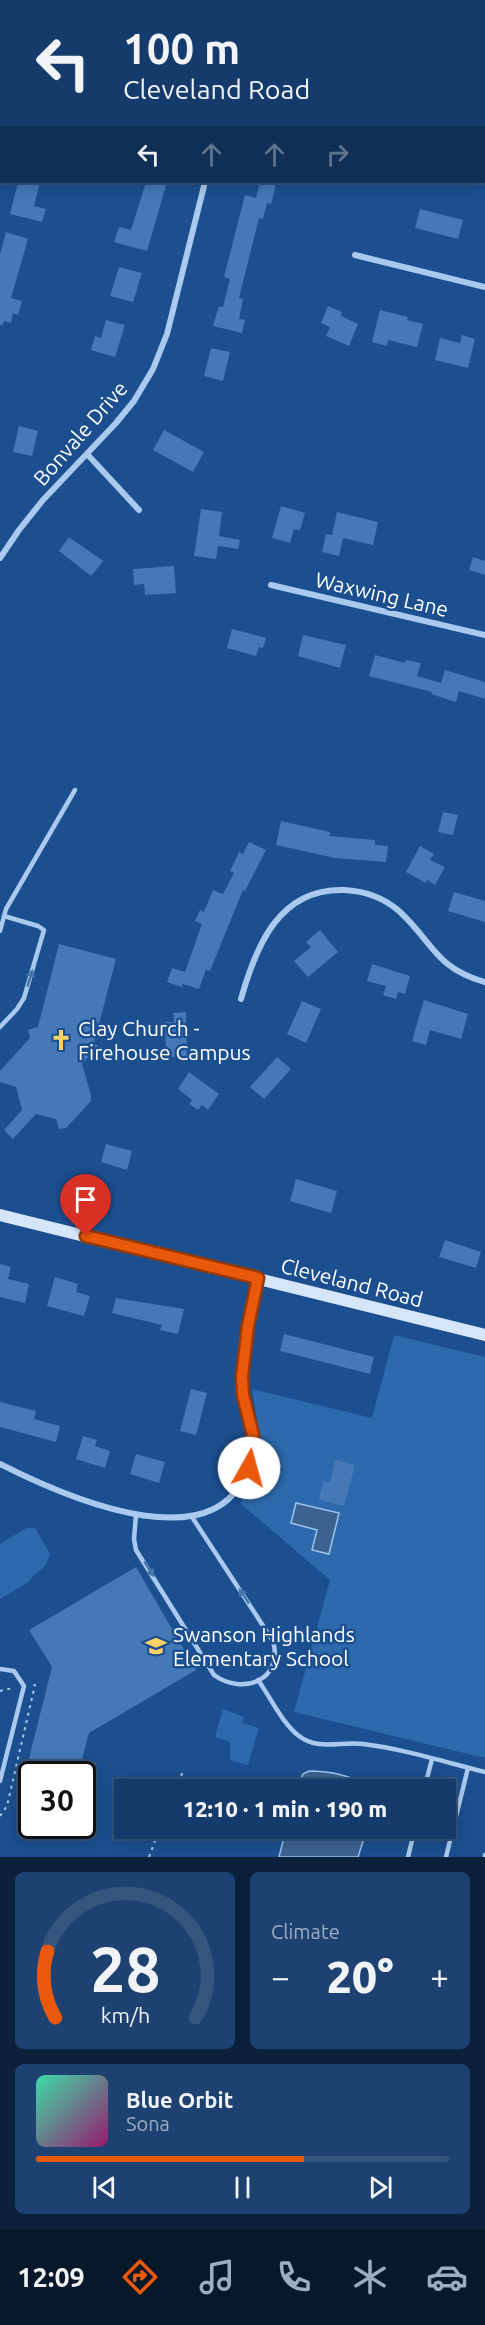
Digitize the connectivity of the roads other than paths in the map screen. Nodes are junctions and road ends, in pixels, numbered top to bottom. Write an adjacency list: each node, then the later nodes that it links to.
1 (205, 183): 4 (street, Bonvale Drive)
2 (355, 255): 3 (street)
3 (485, 287)
4 (87, 454): 5 (street); 6 (street, Bonvale Drive)
5 (139, 510)
6 (0, 558)
7 (271, 585): 8 (street, Waxwing Lane)
8 (485, 635)
9 (75, 790): 10 (lane)
10 (4, 916): 11 (lane); 14 (lane, one-way to 10)
11 (0, 931)
12 (485, 982): 13 (street)
13 (241, 999)
14 (0, 1027)
15 (0, 1215): 16 (main road, Cleveland Road)
16 (258, 1278): 17 (main road, Cleveland Road); 20 (street)
17 (485, 1335)
18 (0, 1464): 19 (street)
19 (136, 1515): 20 (street); 22 (lane, one-way to 22)
20 (192, 1517): 22 (lane, one-way to 20)
21 (0, 1669): 27 (lane)
22 (258, 1680): 23 (lane)
23 (432, 1759): 24 (lane); 26 (lane)
24 (468, 1768): 25 (lane); 30 (lane)
25 (485, 1772)
26 (427, 1779)
27 (0, 1780)
28 (412, 1839): 29 (lane)
29 (408, 1857)
30 (446, 1857)

